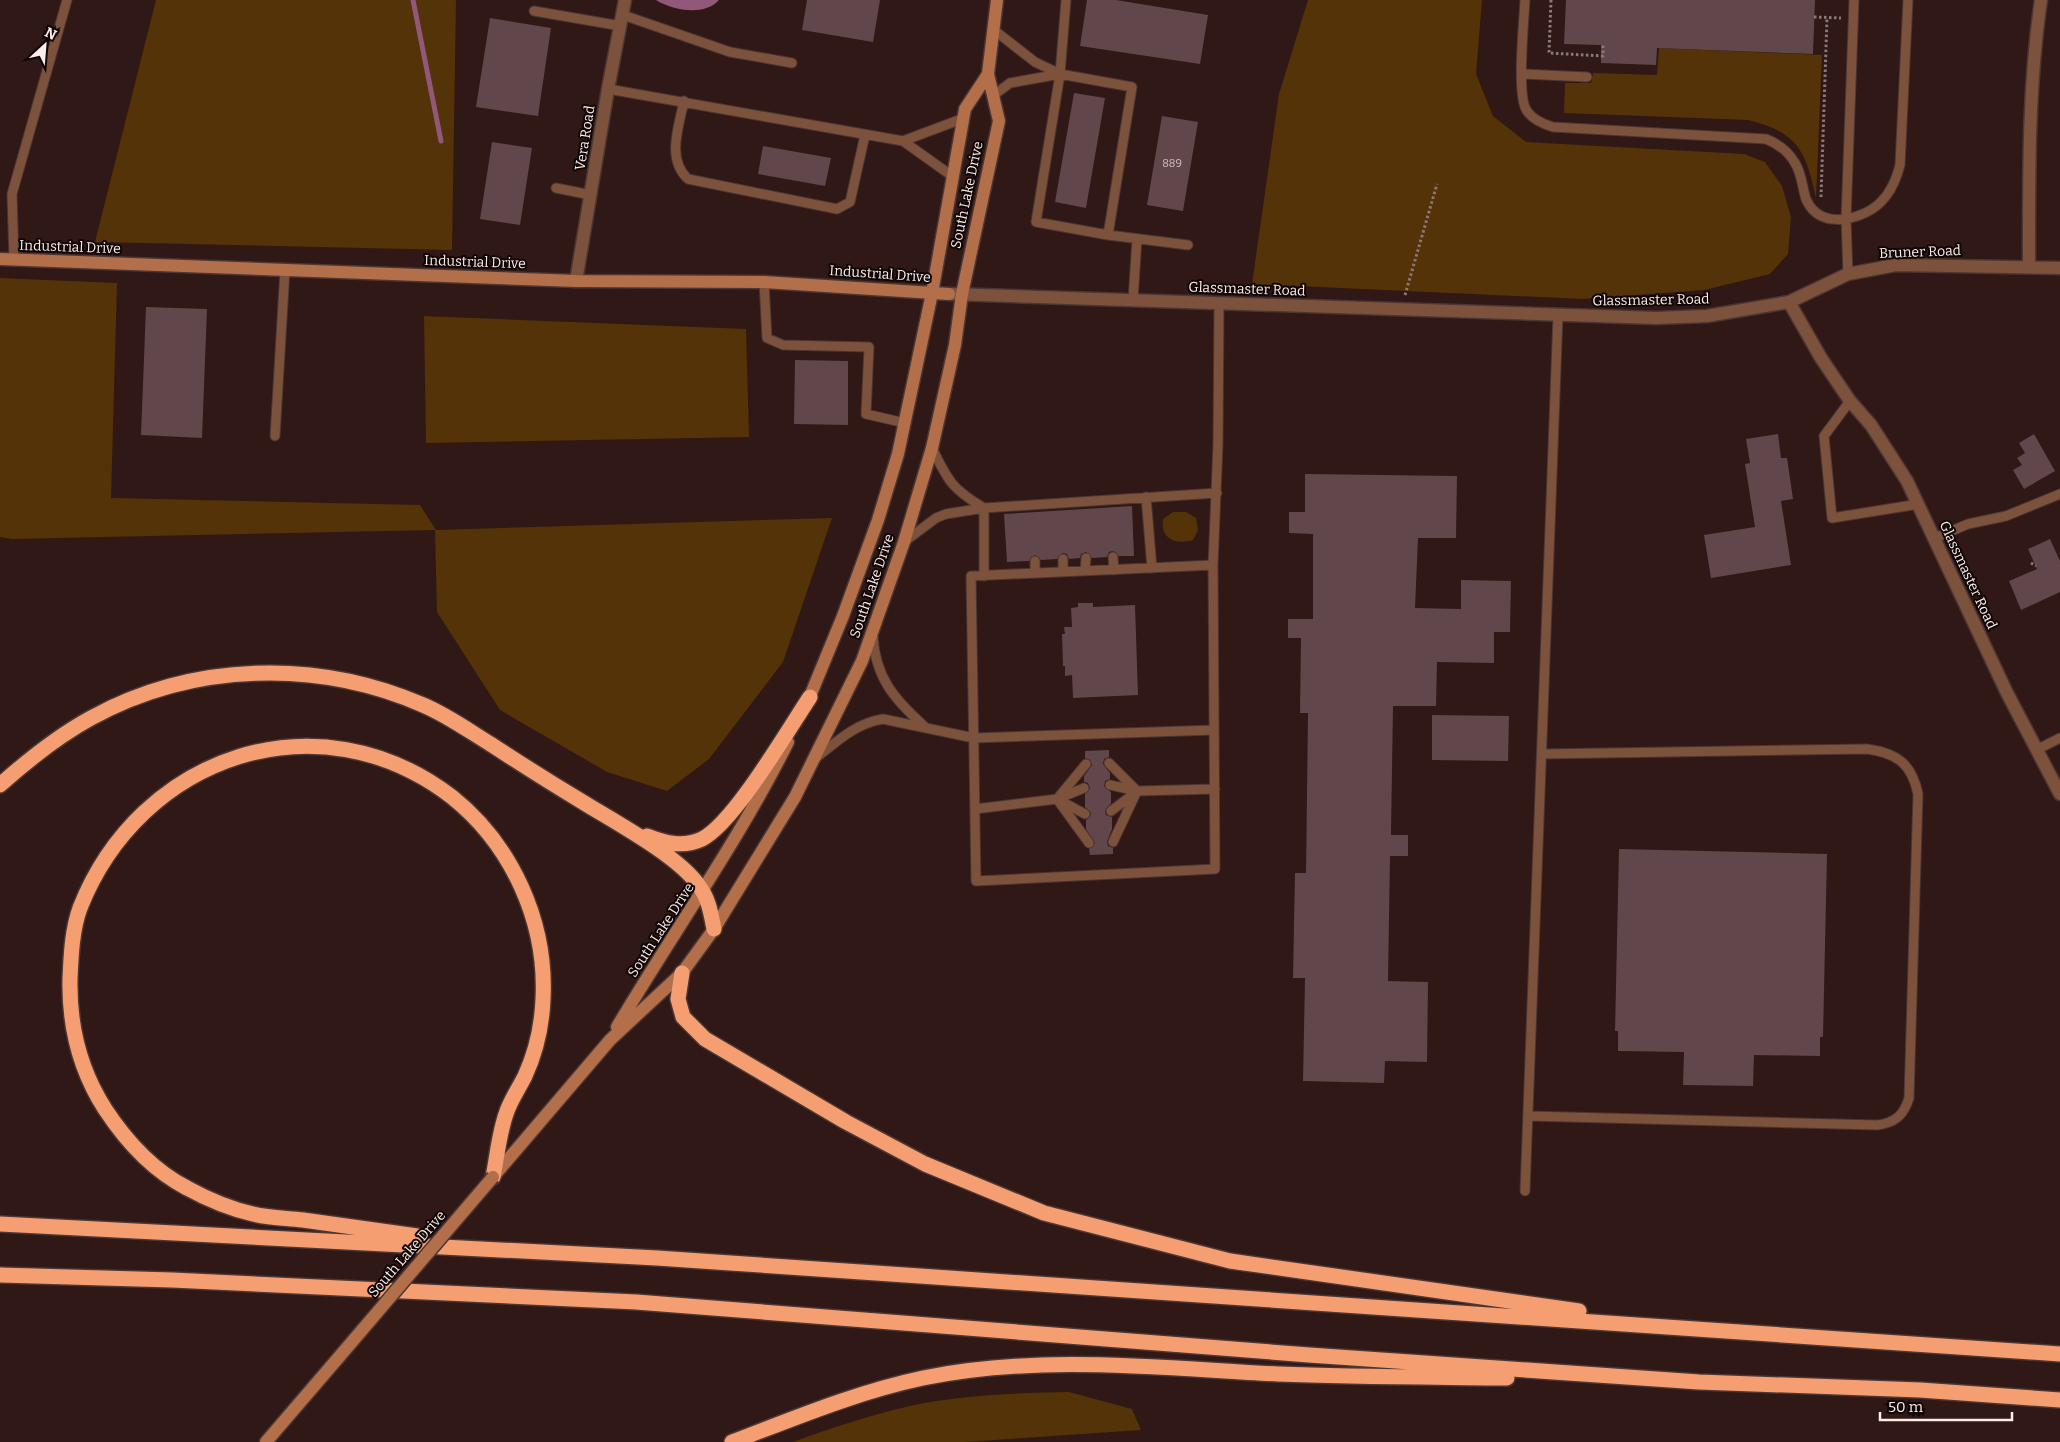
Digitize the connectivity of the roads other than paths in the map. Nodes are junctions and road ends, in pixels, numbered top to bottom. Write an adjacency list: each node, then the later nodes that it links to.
1 (67, 0): 31 (lane)
2 (625, 0): 10 (street, Vera Road)
3 (997, 0): 11 (main road, South Lake Drive)
4 (1066, 0): 14 (lane)
5 (1525, 0): 15 (lane)
6 (1854, 0): 26 (lane)
7 (1908, 0): 26 (lane)
8 (2041, 0): 32 (street)
9 (534, 11): 10 (lane)
10 (622, 21): 12 (lane); 17 (street, Vera Road)
11 (994, 30): 13 (main road, South Lake Drive); 14 (lane)
12 (792, 63)
13 (988, 74): 18 (main road, South Lake Drive); 20 (main road, South Lake Drive)
14 (1060, 74): 18 (lane); 27 (lane); 27 (lane)
15 (1522, 74): 16 (lane); 26 (lane)
16 (1588, 77)
17 (608, 89): 19 (lane); 25 (street, Vera Road)
18 (994, 95): 40 (main road, South Lake Drive)
19 (684, 101): 21 (lane); 21 (lane)
20 (964, 118): 22 (lane); 23 (main road, South Lake Drive)
21 (865, 134): 22 (lane)
22 (903, 141): 23 (lane)
23 (952, 176): 38 (main road, South Lake Drive)
24 (556, 188): 25 (lane)
25 (591, 195): 36 (street, Vera Road)
26 (1846, 219): 35 (lane)
27 (1108, 235): 28 (lane)
28 (1137, 239): 29 (lane); 41 (lane)
29 (1188, 245)
30 (0, 259): 31 (main road, Industrial Drive)
31 (14, 260): 34 (main road, Industrial Drive)
32 (2029, 267): 33 (street, Bruner Road); 35 (street, Bruner Road)
33 (2060, 268)
34 (285, 270): 36 (main road, Industrial Drive); 47 (lane)
35 (1848, 274): 42 (street, Bruner Road)
36 (576, 281): 37 (main road, Industrial Drive)
37 (764, 282): 38 (main road, Industrial Drive); 46 (lane)
38 (932, 293): 39 (main road, Industrial Drive); 46 (main road, South Lake Drive)
39 (949, 294): 40 (street, Glassmaster Road)
40 (962, 294): 41 (street, Glassmaster Road); 48 (main road, South Lake Drive)
41 (1132, 300): 43 (street, Glassmaster Road)
42 (1789, 302): 44 (street, Glassmaster Road); 45 (street, Glassmaster Road)
43 (1220, 303): 44 (street, Glassmaster Road); 49 (lane)
44 (1558, 315): 74 (lane)
45 (1850, 401): 52 (street, Glassmaster Road); 52 (lane)
46 (905, 423): 68 (main road, South Lake Drive)
47 (275, 436)
48 (932, 448): 53 (lane); 55 (main road, South Lake Drive)
49 (1217, 492): 51 (lane); 60 (lane)
50 (2060, 494): 54 (lane)
51 (1146, 497): 53 (lane); 61 (lane)
52 (1919, 504): 54 (street, Glassmaster Road)
53 (984, 508): 55 (lane); 66 (lane)
54 (1935, 538): 73 (street, Glassmaster Road)
55 (904, 542): 67 (main road, South Lake Drive)
56 (1113, 557): 62 (lane)
57 (1086, 558): 63 (lane)
58 (1063, 559): 64 (lane)
59 (1035, 561): 65 (lane)
60 (1213, 565): 61 (lane); 70 (lane)
61 (1152, 568): 62 (lane)
62 (1114, 570): 63 (lane)
63 (1085, 571): 64 (lane)
64 (1063, 572): 65 (lane)
65 (1035, 573): 66 (lane)
66 (984, 576): 71 (lane)
67 (873, 631): 69 (lane); 75 (main road, South Lake Drive)
68 (810, 697): 88 (highway); 91 (main road, South Lake Drive)
69 (926, 728): 71 (lane); 75 (lane)
70 (1214, 730): 71 (lane); 81 (lane)
71 (974, 738): 85 (lane)
72 (2060, 738): 73 (lane)
73 (2036, 750): 83 (street, Glassmaster Road)
74 (1542, 754): 95 (lane); 95 (lane)
75 (816, 758): 92 (main road, South Lake Drive)
76 (1086, 764): 84 (lane)
77 (1109, 764): 82 (lane)
78 (0, 785): 88 (highway)
79 (1110, 785): 82 (lane)
80 (1084, 788): 84 (lane)
81 (1215, 789): 82 (lane); 85 (lane)
82 (1137, 791): 86 (lane); 89 (lane)
83 (2060, 794)
84 (1057, 799): 85 (lane); 87 (lane); 90 (lane)
85 (975, 809)
86 (1111, 811)
87 (1085, 814)
88 (626, 829): 91 (highway)
89 (1113, 842)
90 (1089, 844)
91 (703, 892): 92 (highway); 94 (main road, South Lake Drive)
92 (714, 929): 93 (main road, South Lake Drive)
93 (682, 973): 94 (main road, South Lake Drive); 101 (highway)
94 (610, 1040): 96 (main road, South Lake Drive)
95 (1528, 1116): 97 (lane)
96 (492, 1177): 99 (highway); 105 (main road, South Lake Drive, bridge)
97 (1525, 1191)
98 (0, 1224): 99 (highway)
99 (515, 1250): 101 (highway)
100 (0, 1275): 103 (highway)
101 (1687, 1328): 102 (highway)
102 (2060, 1354)
103 (1698, 1382): 104 (highway); 106 (highway)
104 (2060, 1400)
105 (266, 1442)
106 (732, 1442)

